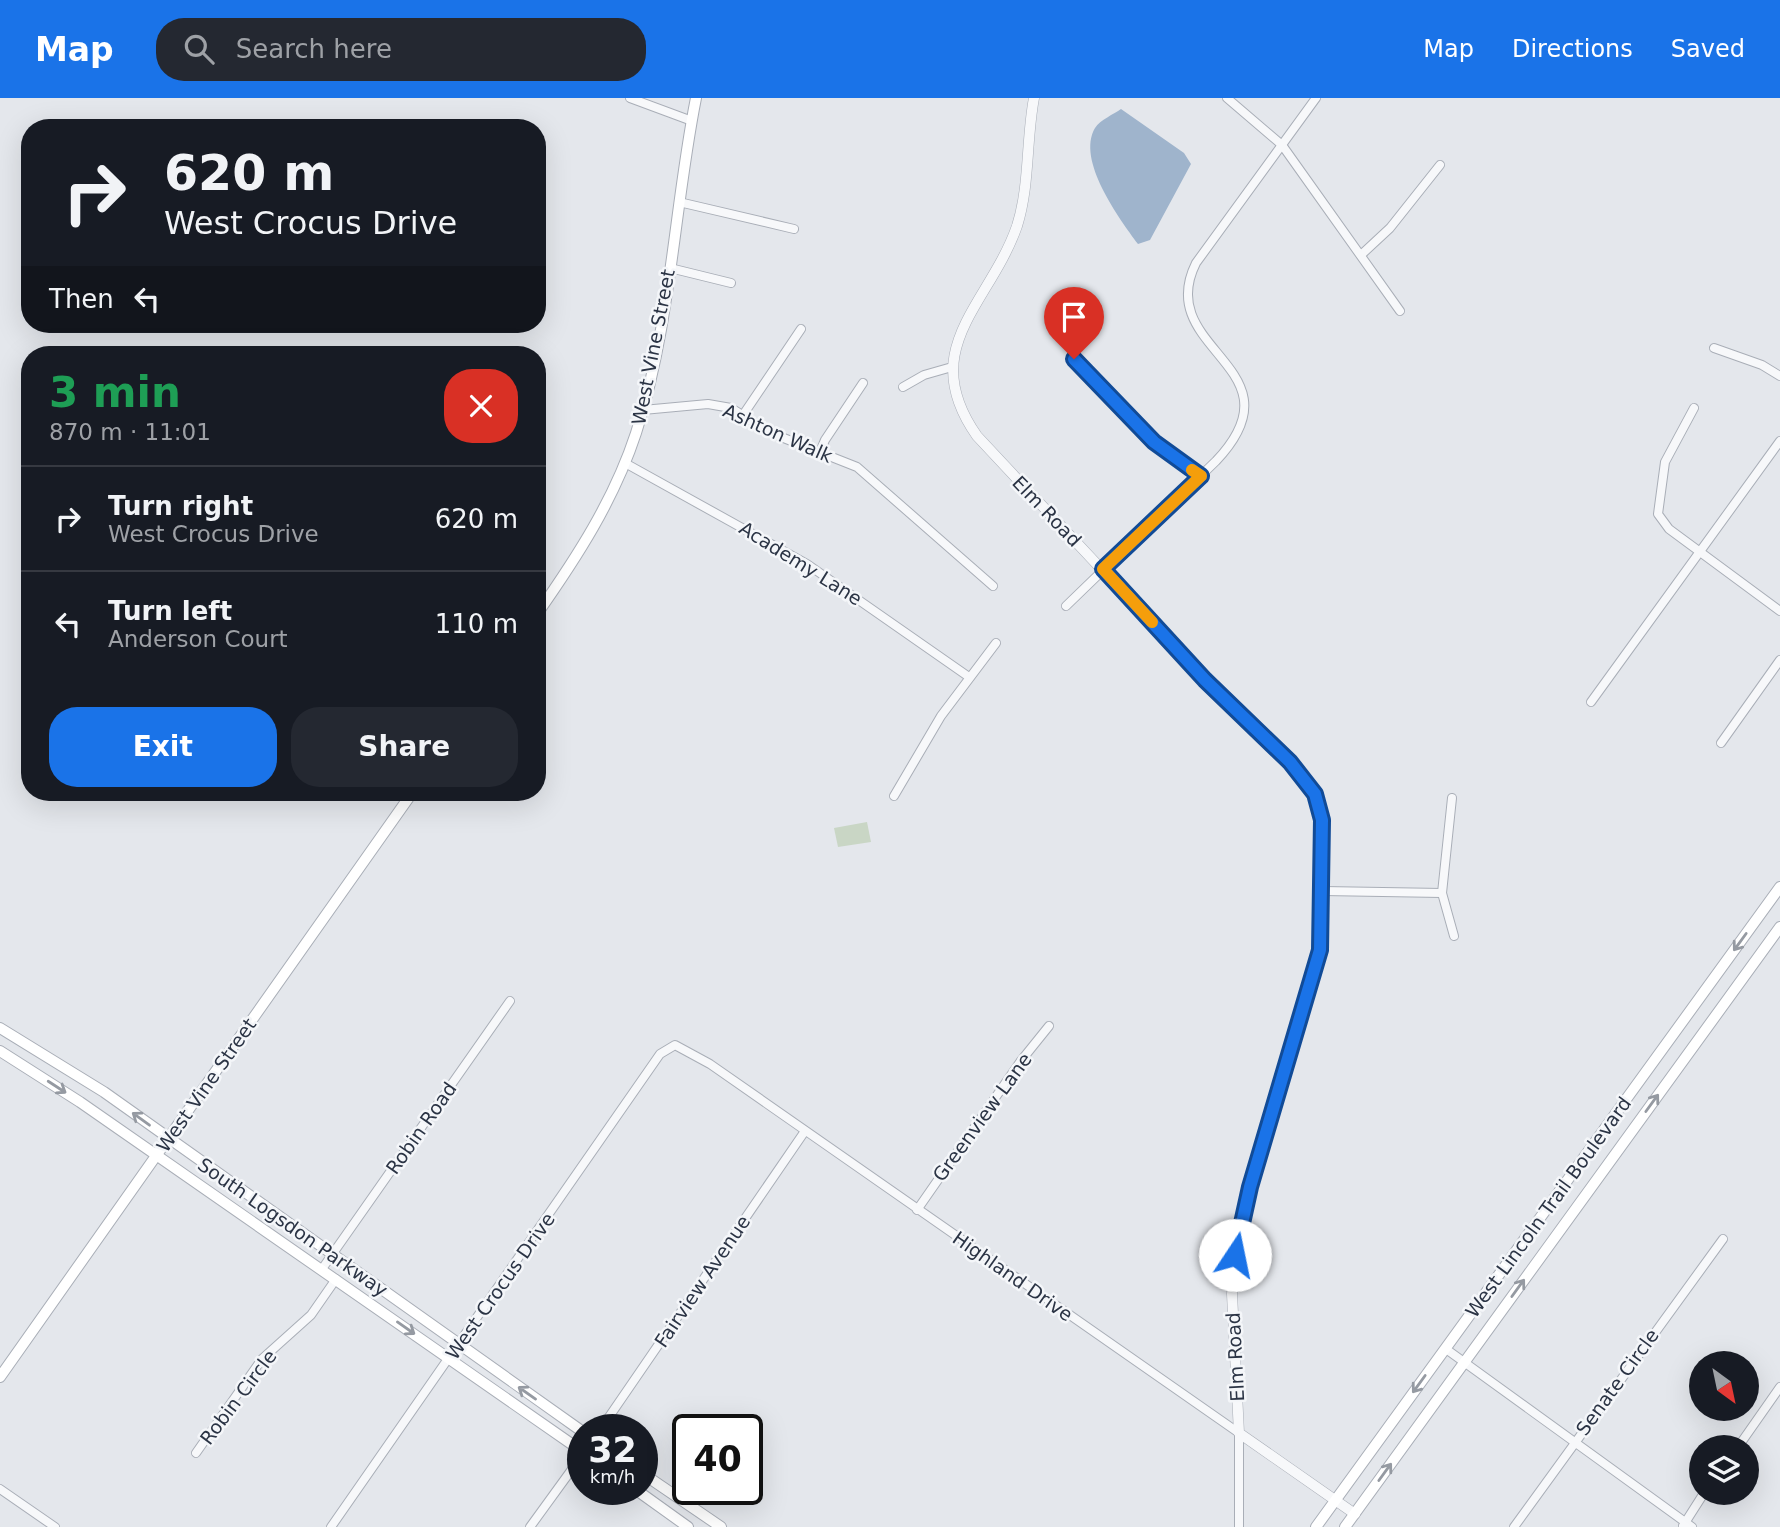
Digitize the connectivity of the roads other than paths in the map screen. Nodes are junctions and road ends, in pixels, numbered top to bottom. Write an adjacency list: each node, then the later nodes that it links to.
1 (630, 98): 6 (street)
2 (696, 98): 6 (main road, West Vine Street)
3 (1034, 98): 18 (street, Elm Road)
4 (1227, 98): 7 (street)
5 (1317, 98): 7 (street)
6 (692, 121): 9 (main road, West Vine Street)
7 (1282, 145): 11 (street); 28 (street)
8 (1440, 165): 11 (street)
9 (678, 202): 10 (street); 12 (main road, West Vine Street)
10 (794, 229)
11 (1361, 255): 14 (street)
12 (670, 268): 13 (street); 23 (main road, West Vine Street)
13 (731, 282)
14 (1400, 311)
15 (801, 330): 24 (street)
16 (1713, 348): 19 (street)
17 (1074, 359): 28 (street)
18 (952, 367): 21 (street); 30 (street, Elm Road)
19 (1780, 376)
20 (863, 383): 26 (street)
21 (903, 387)
22 (1694, 408): 29 (street)
23 (643, 410): 24 (street, Ashton Walk); 27 (main road, West Vine Street)
24 (743, 415): 26 (street, Ashton Walk)
25 (1780, 441): 29 (street)
26 (820, 452): 31 (street, Ashton Walk)
27 (625, 463): 32 (main road, West Vine Street); 37 (street, Academy Lane)
28 (1201, 476): 30 (street)
29 (1702, 552): 34 (street); 38 (street)
30 (1103, 569): 33 (street); 44 (street, Elm Road)
31 (993, 586)
32 (546, 593)
33 (1066, 606)
34 (1780, 611)
35 (996, 643): 37 (street)
36 (1780, 660): 39 (street)
37 (969, 677): 40 (street)
38 (1591, 702)
39 (1721, 743)
40 (894, 796)
41 (1452, 798): 45 (street)
42 (406, 801): 54 (main road, West Vine Street)
43 (1780, 887): 62 (main road, West Lincoln Trail Boulevard, one-way to 62)
44 (1323, 891): 45 (street); 69 (street, Elm Road)
45 (1441, 894): 47 (street)
46 (1780, 927): 64 (main road, West Lincoln Trail Boulevard, one-way to 46)
47 (1454, 936)
48 (510, 1001): 58 (street, Robin Road)
49 (1049, 1026): 56 (street, Greenview Lane)
50 (0, 1028): 54 (main road, South Logsdon Parkway, one-way to 50)
51 (669, 1046): 53 (street, Highland Drive); 61 (street, West Crocus Drive)
52 (0, 1051): 55 (main road, South Logsdon Parkway, one-way to 55)
53 (805, 1131): 56 (street, Highland Drive); 67 (street, Fairview Avenue)
54 (168, 1139): 55 (main road, West Vine Street); 58 (main road, South Logsdon Parkway)
55 (156, 1155): 59 (main road, South Logsdon Parkway); 65 (main road, West Vine Street)
56 (916, 1210): 69 (street, Highland Drive)
57 (1723, 1239): 72 (street, Senate Circle)
58 (332, 1256): 59 (street, Robin Road); 61 (main road, South Logsdon Parkway)
59 (322, 1269): 60 (main road, South Logsdon Parkway)
60 (336, 1279): 63 (main road, South Logsdon Parkway, one-way to 63); 73 (street, Robin Circle)
61 (458, 1345): 63 (street, West Crocus Drive); 68 (main road, South Logsdon Parkway, one-way to 61)
62 (1446, 1349): 64 (street); 77 (main road, West Lincoln Trail Boulevard, one-way to 77)
63 (449, 1357): 71 (main road, South Logsdon Parkway); 83 (street, West Crocus Drive)
64 (1465, 1362): 72 (street); 80 (main road, West Lincoln Trail Boulevard, one-way to 64)
65 (2, 1371)
66 (1780, 1387): 70 (street)
67 (611, 1414)
68 (567, 1421)
69 (1238, 1433): 77 (street, Highland Drive); 87 (street, Elm Road)
70 (1746, 1435)
71 (567, 1442)
72 (1574, 1442): 81 (street); 90 (street, Senate Circle)
73 (196, 1453)
74 (567, 1475): 84 (street)
75 (658, 1484): 86 (main road)
76 (0, 1489): 82 (street)
77 (1335, 1500): 80 (street, Highland Drive); 88 (main road, West Lincoln Trail Boulevard)
78 (657, 1505): 85 (main road)
79 (1698, 1505): 81 (street)
80 (1355, 1514): 89 (main road, West Lincoln Trail Boulevard)
81 (1687, 1525)
82 (55, 1527)
83 (331, 1527)
84 (530, 1527)
85 (688, 1527)
86 (721, 1527)
87 (1239, 1527)
88 (1316, 1527)
89 (1345, 1527)
90 (1514, 1527)

